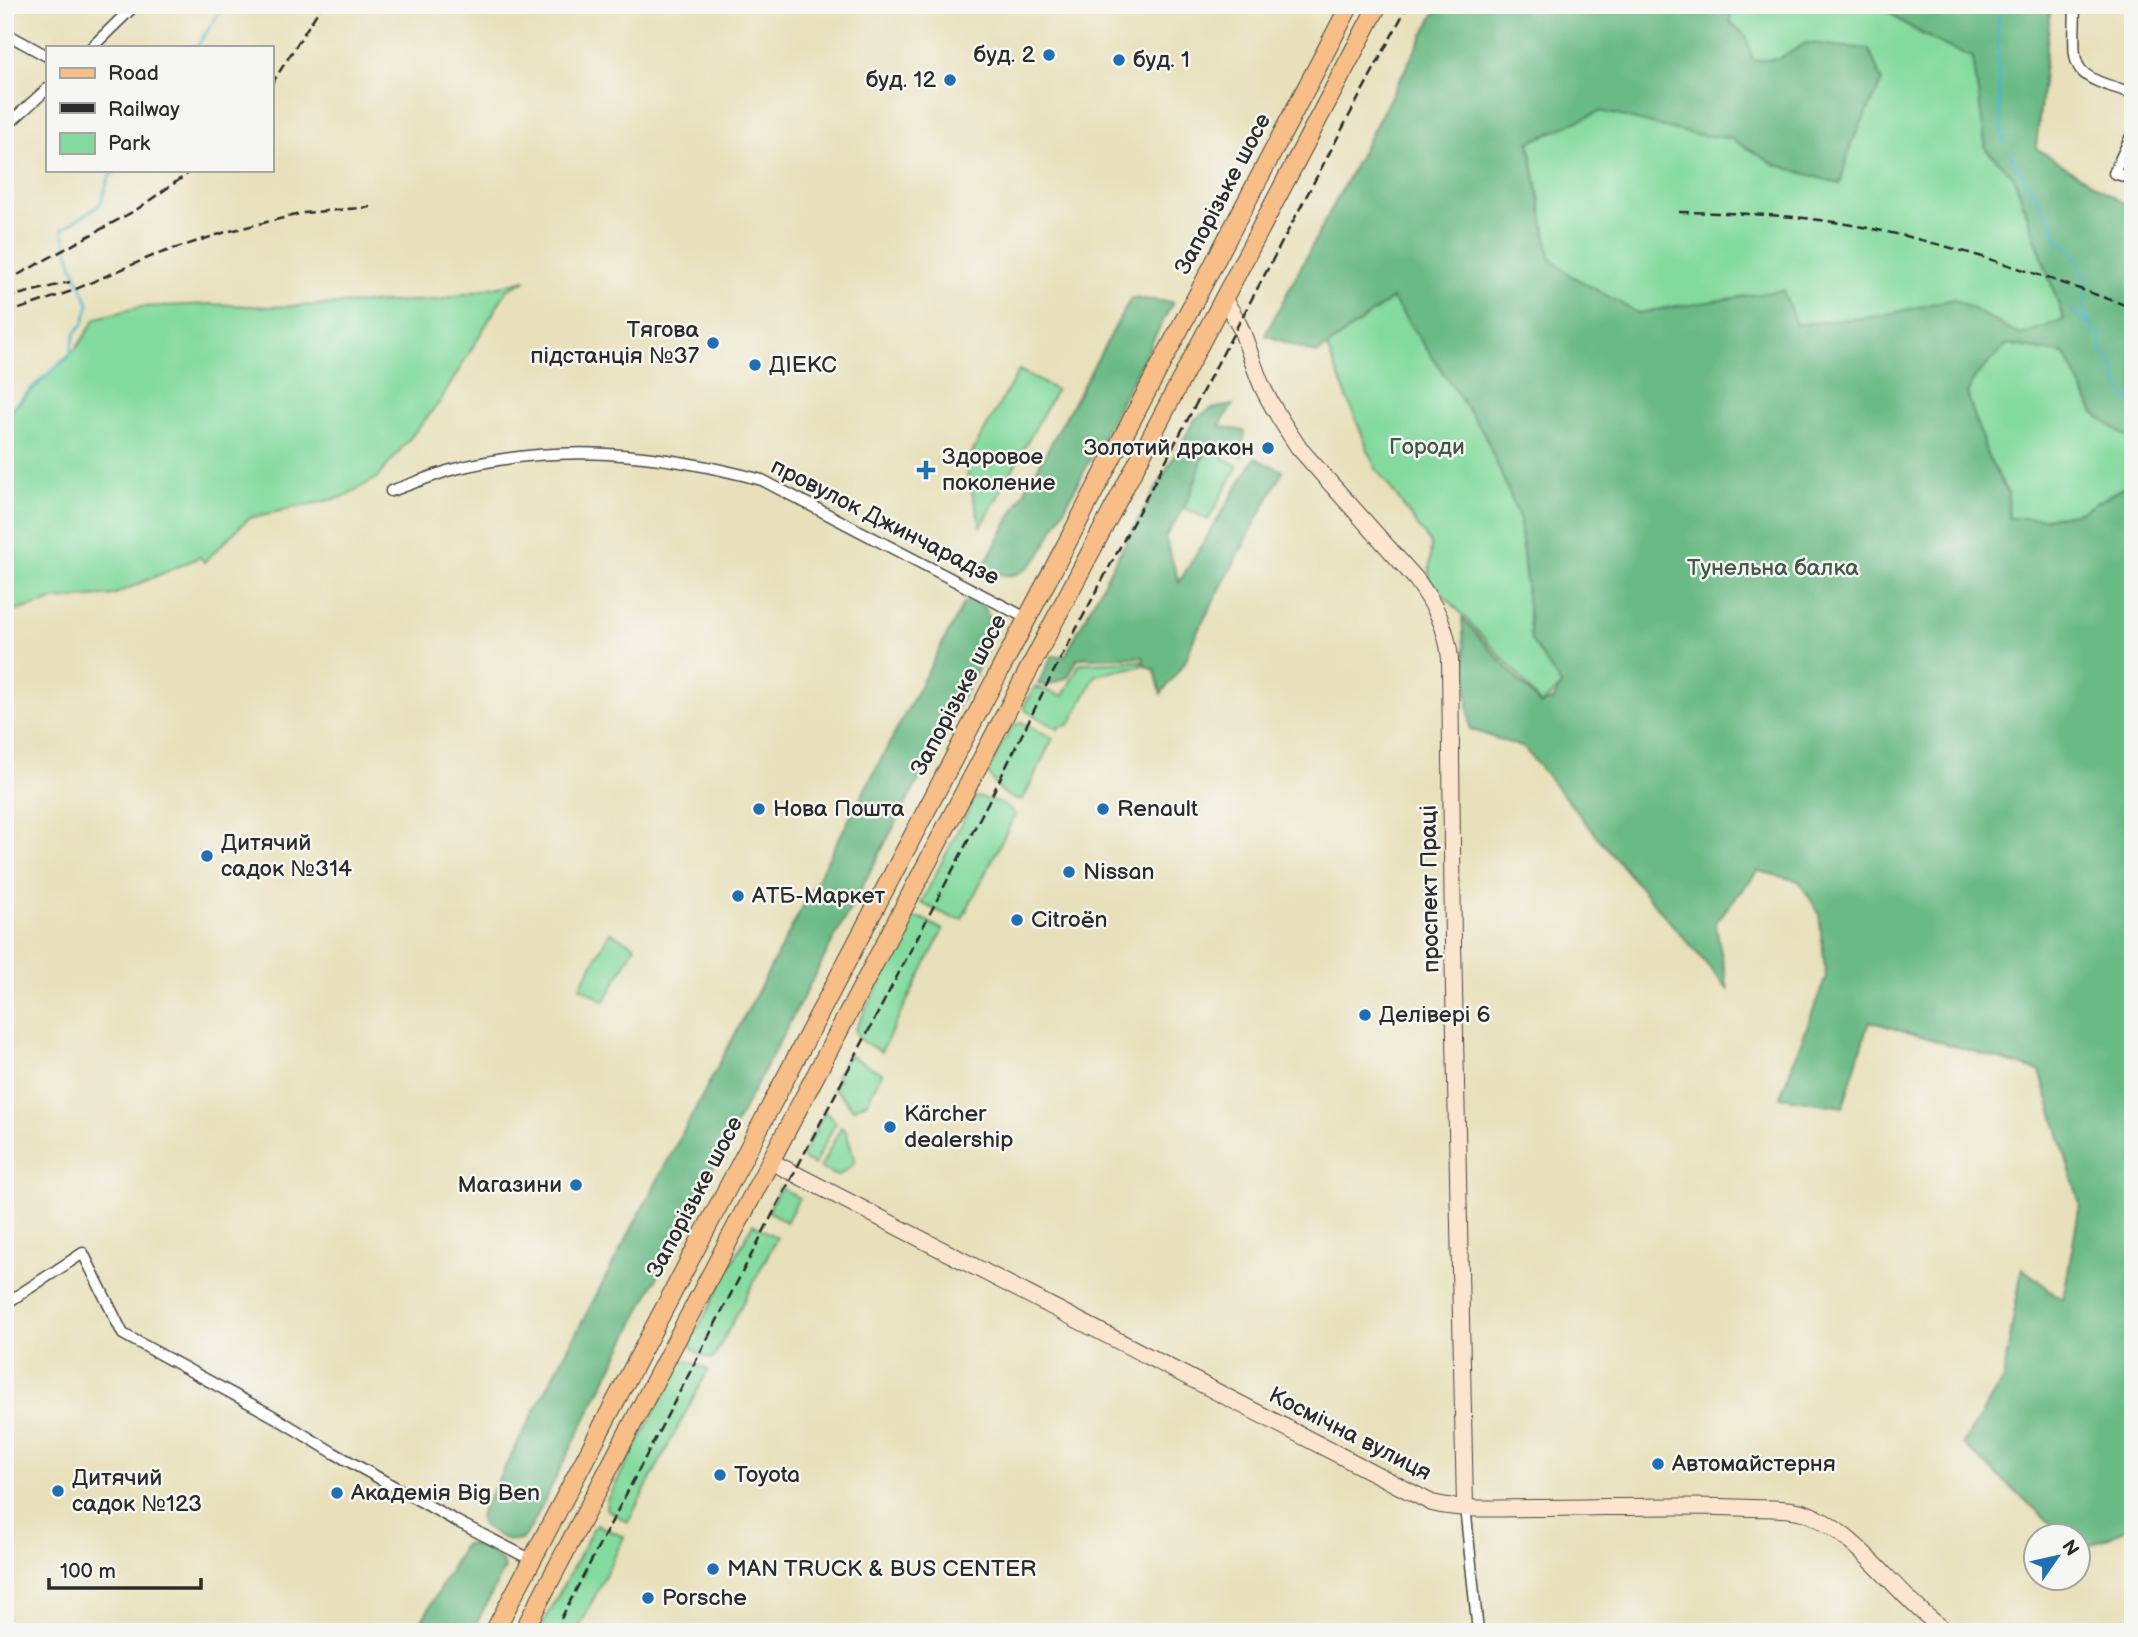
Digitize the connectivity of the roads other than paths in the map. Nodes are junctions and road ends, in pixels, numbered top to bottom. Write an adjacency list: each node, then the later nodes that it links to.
1 (135, 5): 6 (street)
2 (1350, 5): 13 (main road, Запорізьке шосе)
3 (1378, 5): 14 (main road)
4 (2075, 5): 9 (street)
5 (5, 33): 7 (street)
6 (93, 46)
7 (46, 55)
8 (46, 90): 10 (street)
9 (2133, 93)
10 (5, 127)
11 (2133, 132): 12 (street)
12 (2133, 179)
13 (1200, 290): 14 (main road); 16 (main road, Запорізьке шосе)
14 (1224, 301): 17 (main road); 21 (main road, проспект Праці)
15 (391, 491): 16 (street, провулок Джинчарадзе)
16 (1028, 619): 17 (main road); 18 (main road, Запорізьке шосе)
17 (1050, 630): 19 (main road)
18 (748, 1150): 19 (main road, Космічна вулиця); 22 (main road, Запорізьке шосе)
19 (772, 1162): 21 (main road, Космічна вулиця); 24 (main road)
20 (5, 1304): 22 (street)
21 (1465, 1506): 25 (street, проспект Праці); 26 (main road, Космічна вулиця)
22 (532, 1560): 23 (main road, Запорізьке шосе)
23 (494, 1632)
24 (523, 1632)
25 (1478, 1632)
26 (1948, 1632)

